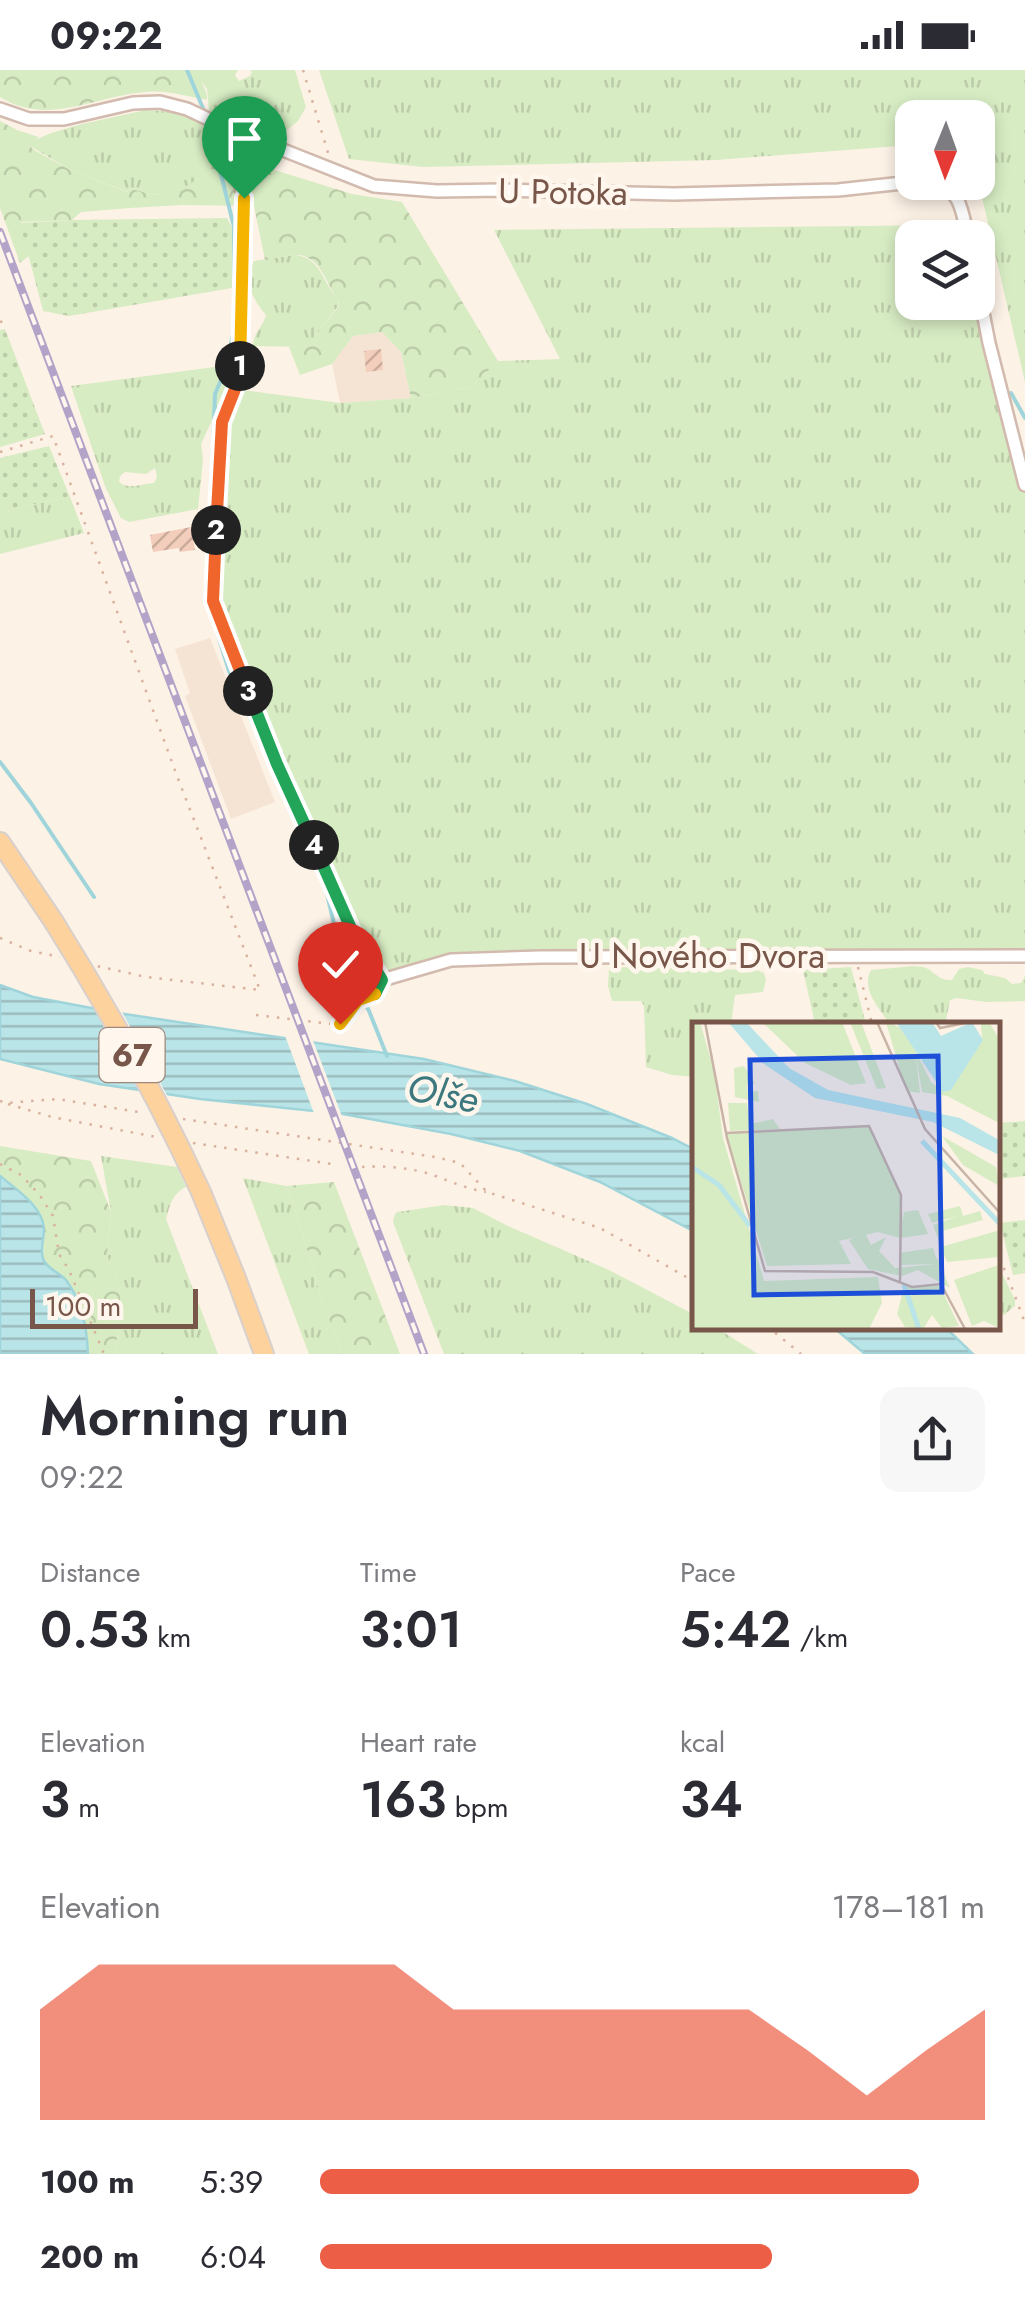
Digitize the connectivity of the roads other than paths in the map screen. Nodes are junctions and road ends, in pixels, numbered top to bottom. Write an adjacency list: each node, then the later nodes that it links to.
1 (0, 109): 2 (street, U Potoka)
2 (225, 127): 3 (street, U Potoka); 7 (street, U Nového Dvora)
3 (895, 184)
4 (984, 320): 5 (street)
5 (1025, 486)
6 (0, 842): 8 (main road, 67, bridge)
7 (1025, 956)
8 (264, 1354)

